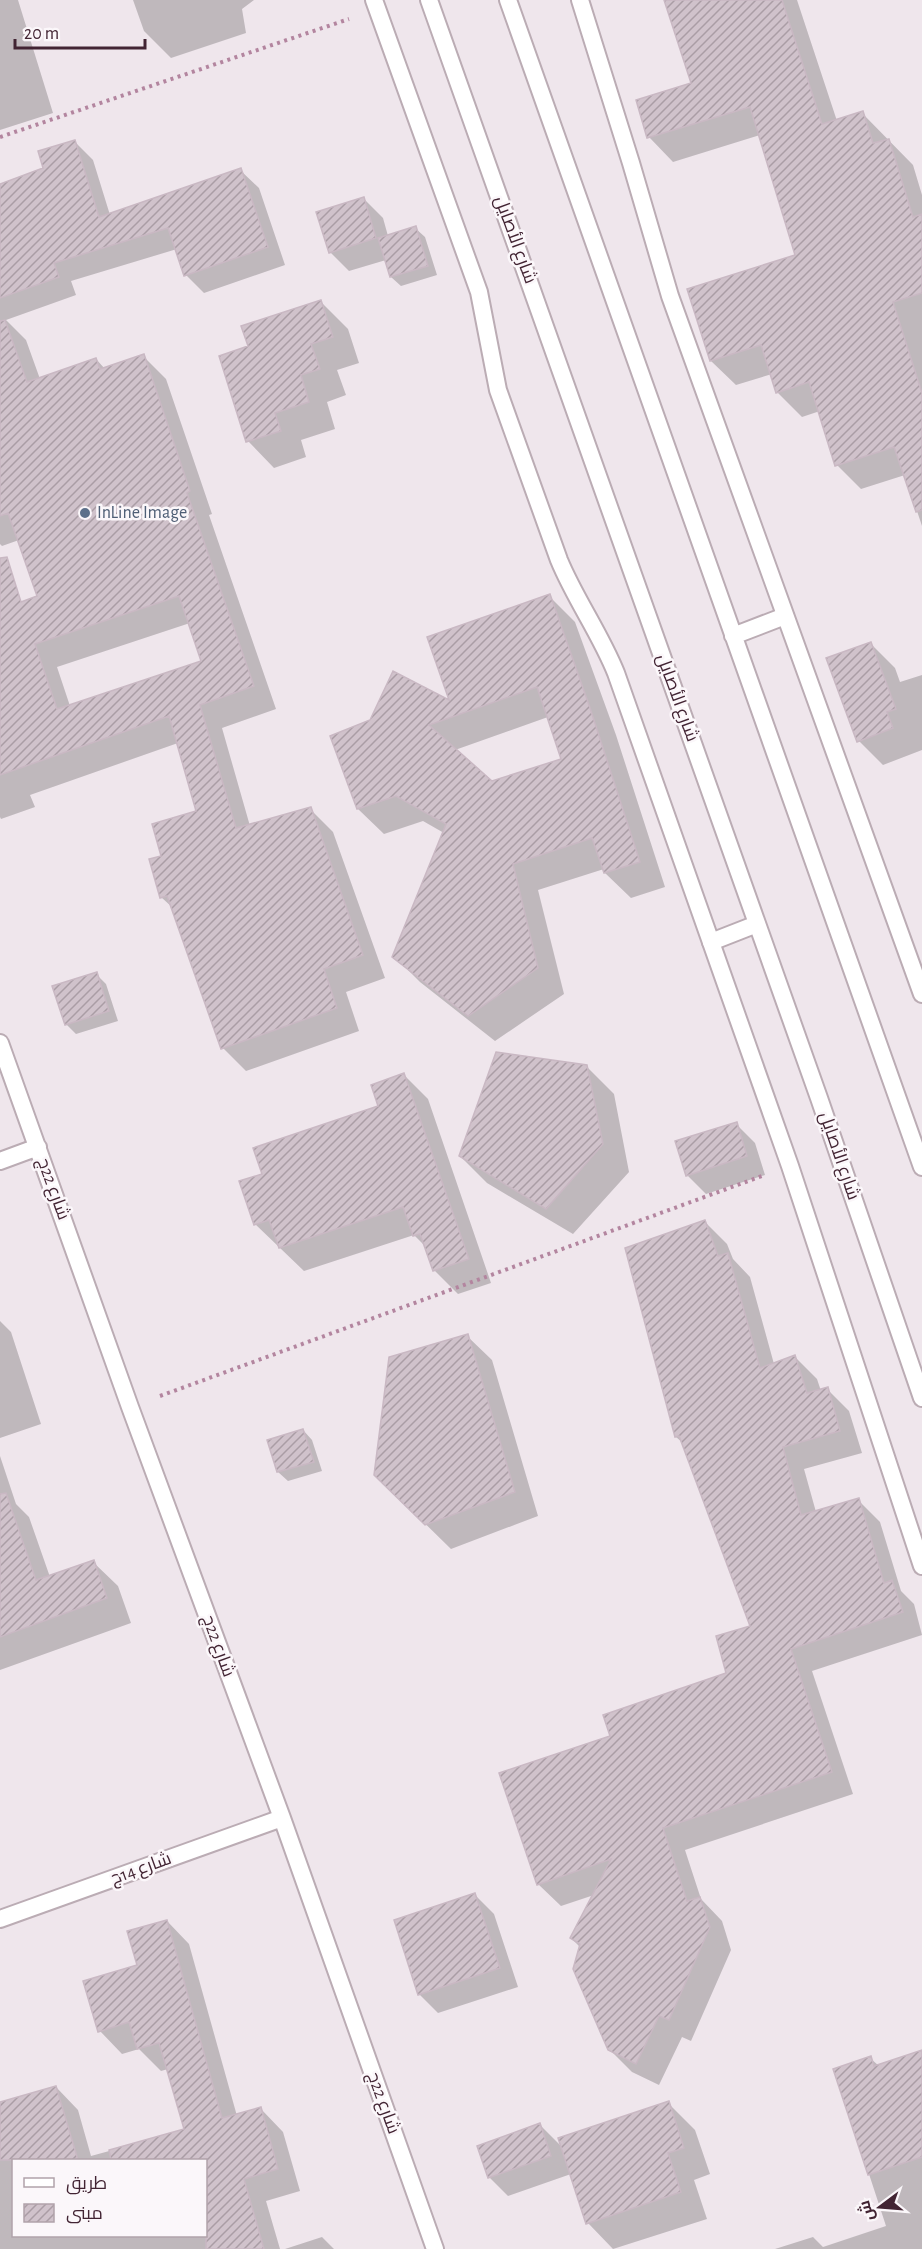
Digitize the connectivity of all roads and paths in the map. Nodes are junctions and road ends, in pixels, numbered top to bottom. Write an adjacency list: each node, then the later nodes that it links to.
1 (429, 0): 8 (street, شارع الأصايل)
2 (508, 0): 7 (street)
3 (580, 0): 6 (street)
4 (376, 5): 5 (path); 9 (street)
5 (0, 137)
6 (785, 616): 7 (street); 10 (street)
7 (733, 636): 15 (street)
8 (757, 924): 9 (street); 16 (street, شارع الأصايل)
9 (711, 942): 14 (street)
10 (922, 994)
11 (0, 1043): 12 (street, شارع 22ج)
12 (38, 1147): 13 (street); 17 (street, شارع 22ج)
13 (0, 1161)
14 (790, 1166): 17 (path); 18 (street)
15 (922, 1167)
16 (922, 1398)
17 (130, 1407): 19 (street, شارع 22ج)
18 (922, 1566)
19 (282, 1818): 20 (street, شارع 14ج); 21 (street, شارع 22ج)
20 (0, 1919)
21 (435, 2249)

